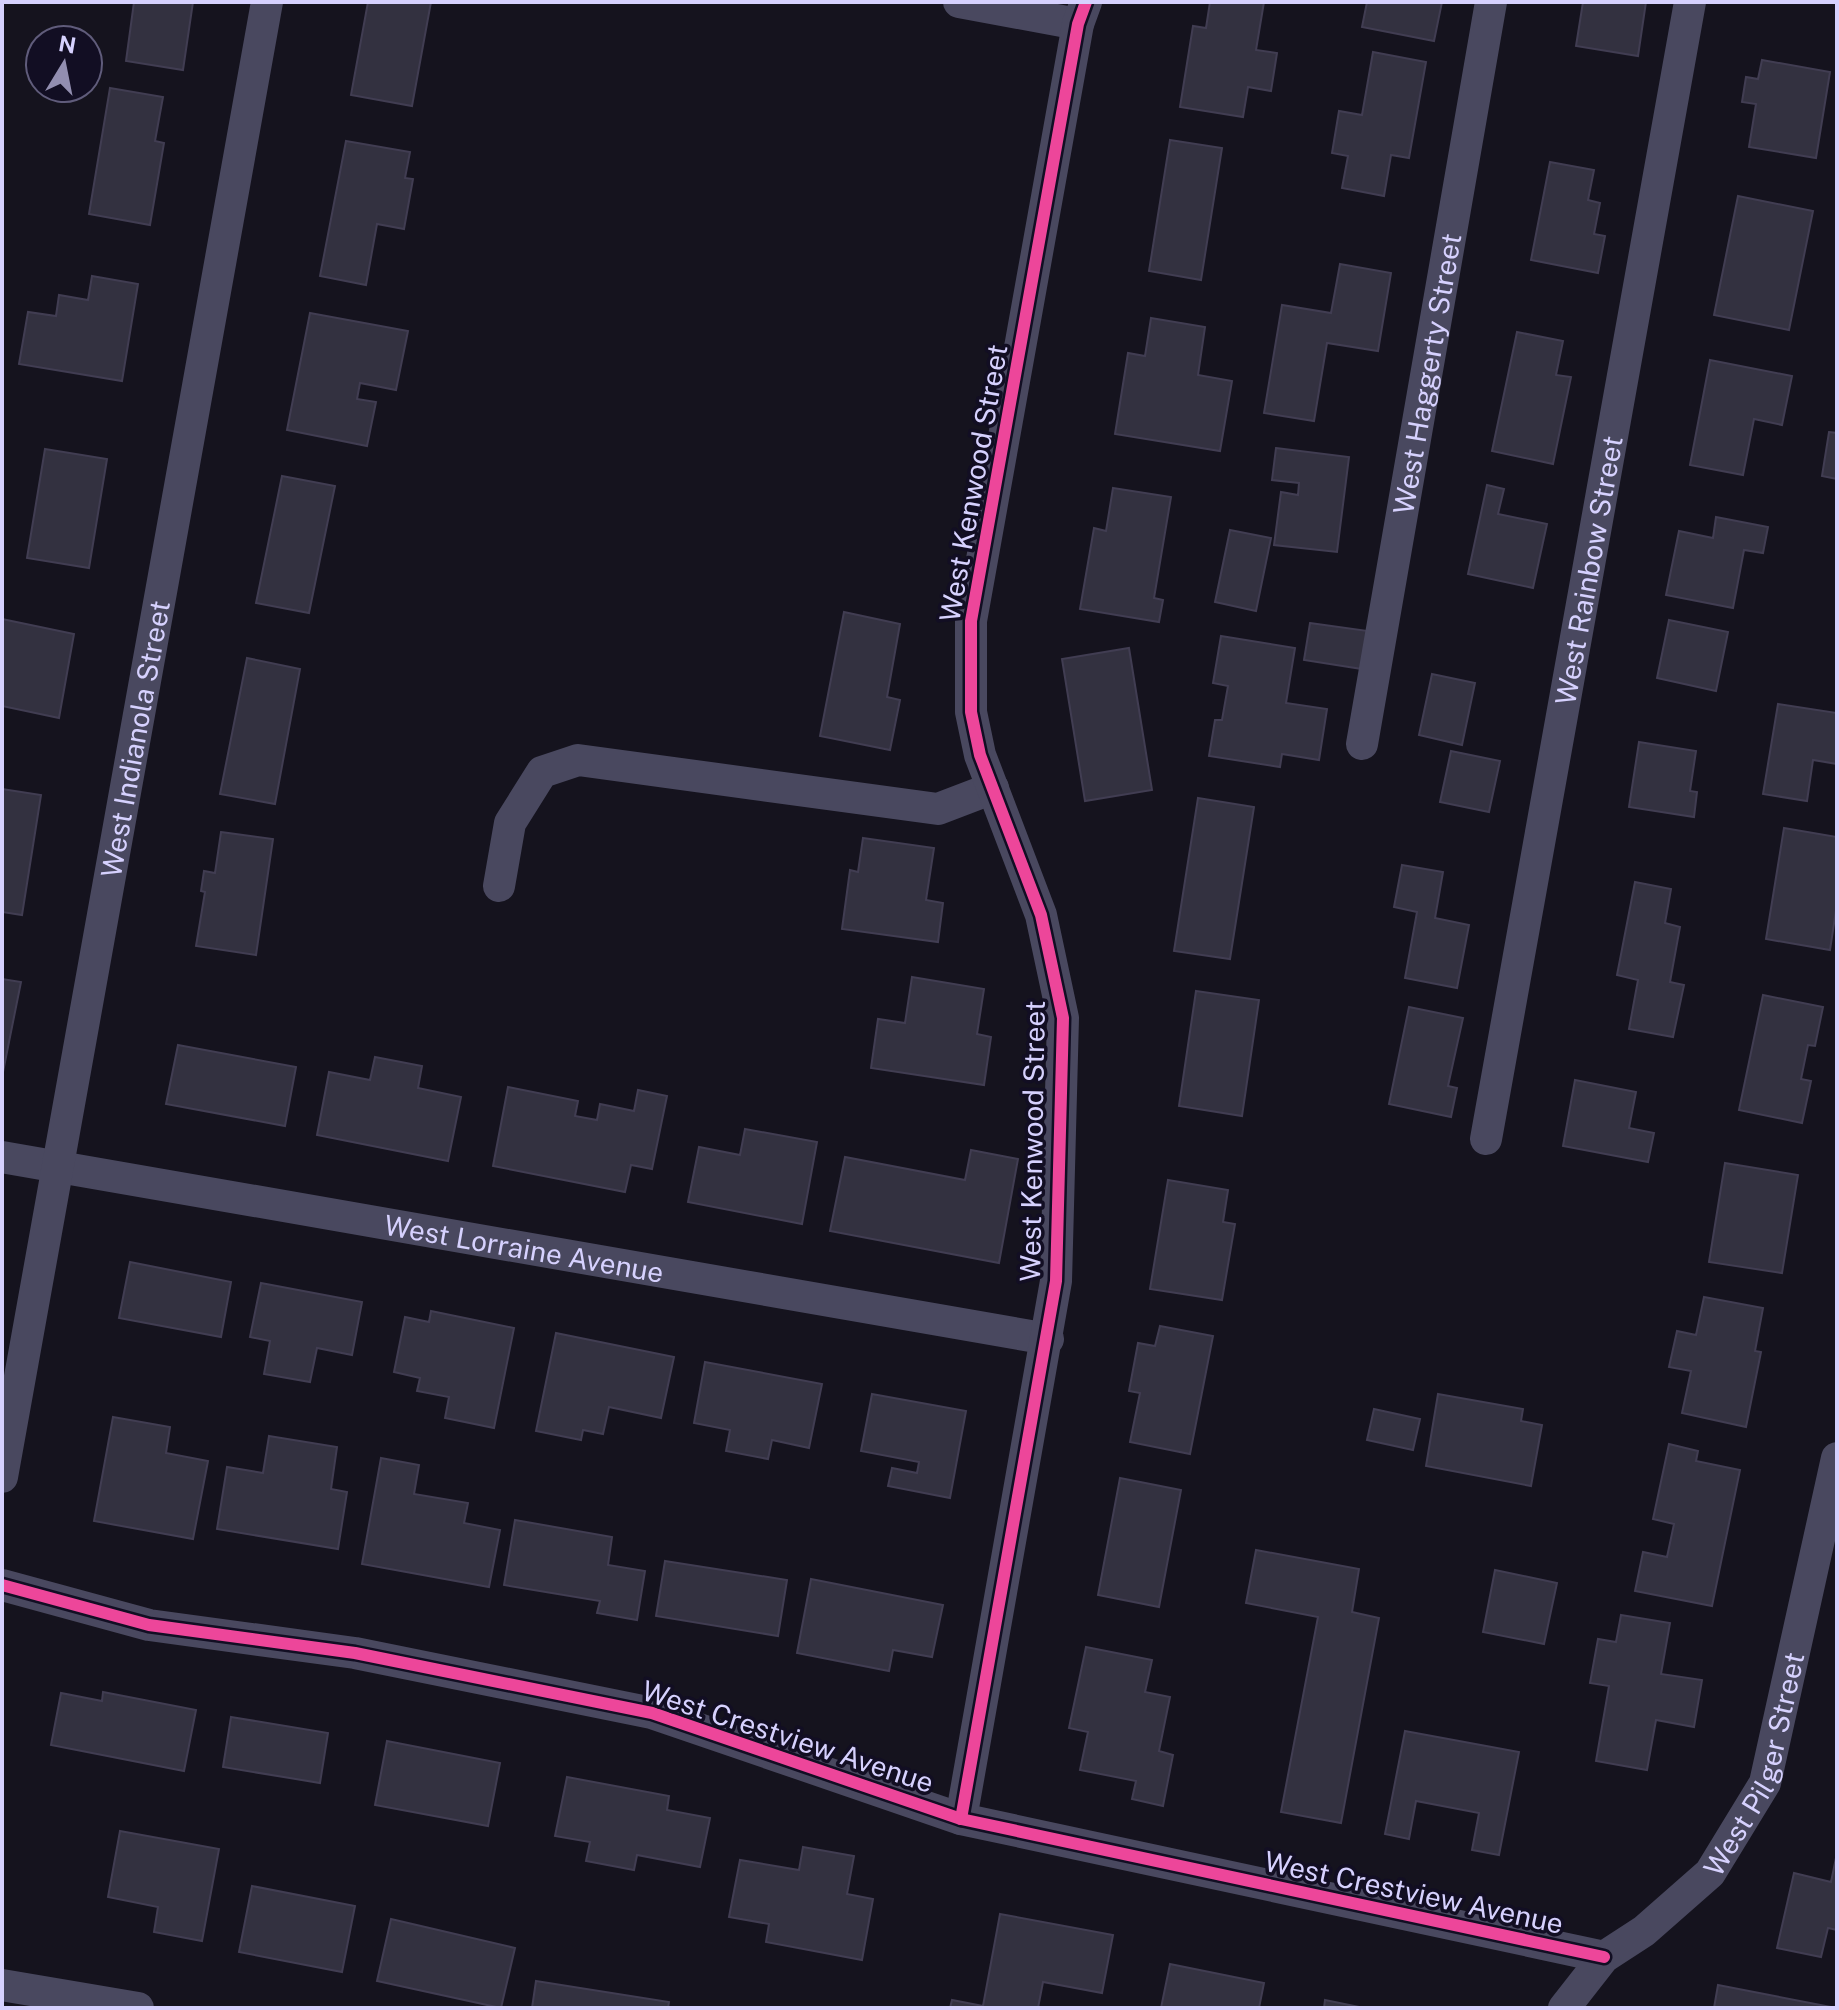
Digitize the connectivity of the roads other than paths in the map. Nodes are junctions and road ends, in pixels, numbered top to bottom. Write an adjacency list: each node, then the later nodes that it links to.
1 (267, 2): 11 (street, West Indianola Street)
2 (959, 2): 5 (street)
3 (1491, 2): 6 (street, West Haggerty Street)
4 (1690, 2): 9 (street, West Rainbow Street)
5 (1082, 13): 7 (street, West Kenwood Street)
6 (1362, 744)
7 (993, 788): 8 (street); 12 (street, West Kenwood Street)
8 (499, 886)
9 (1486, 1139)
10 (2, 1157): 11 (street, West Lorraine Avenue)
11 (60, 1168): 12 (street, West Lorraine Avenue); 14 (street, West Indianola Street)
12 (1048, 1339): 16 (street, West Kenwood Street)
13 (1837, 1458): 17 (street, West Pilger Street)
14 (2, 1477)
15 (2, 1585): 16 (street, West Crestview Avenue)
16 (961, 1819): 17 (street, West Crestview Avenue)
17 (1604, 1957): 20 (street, West Pilger Street)
18 (2, 1985): 19 (street)
19 (138, 2008)
20 (1564, 2008)

